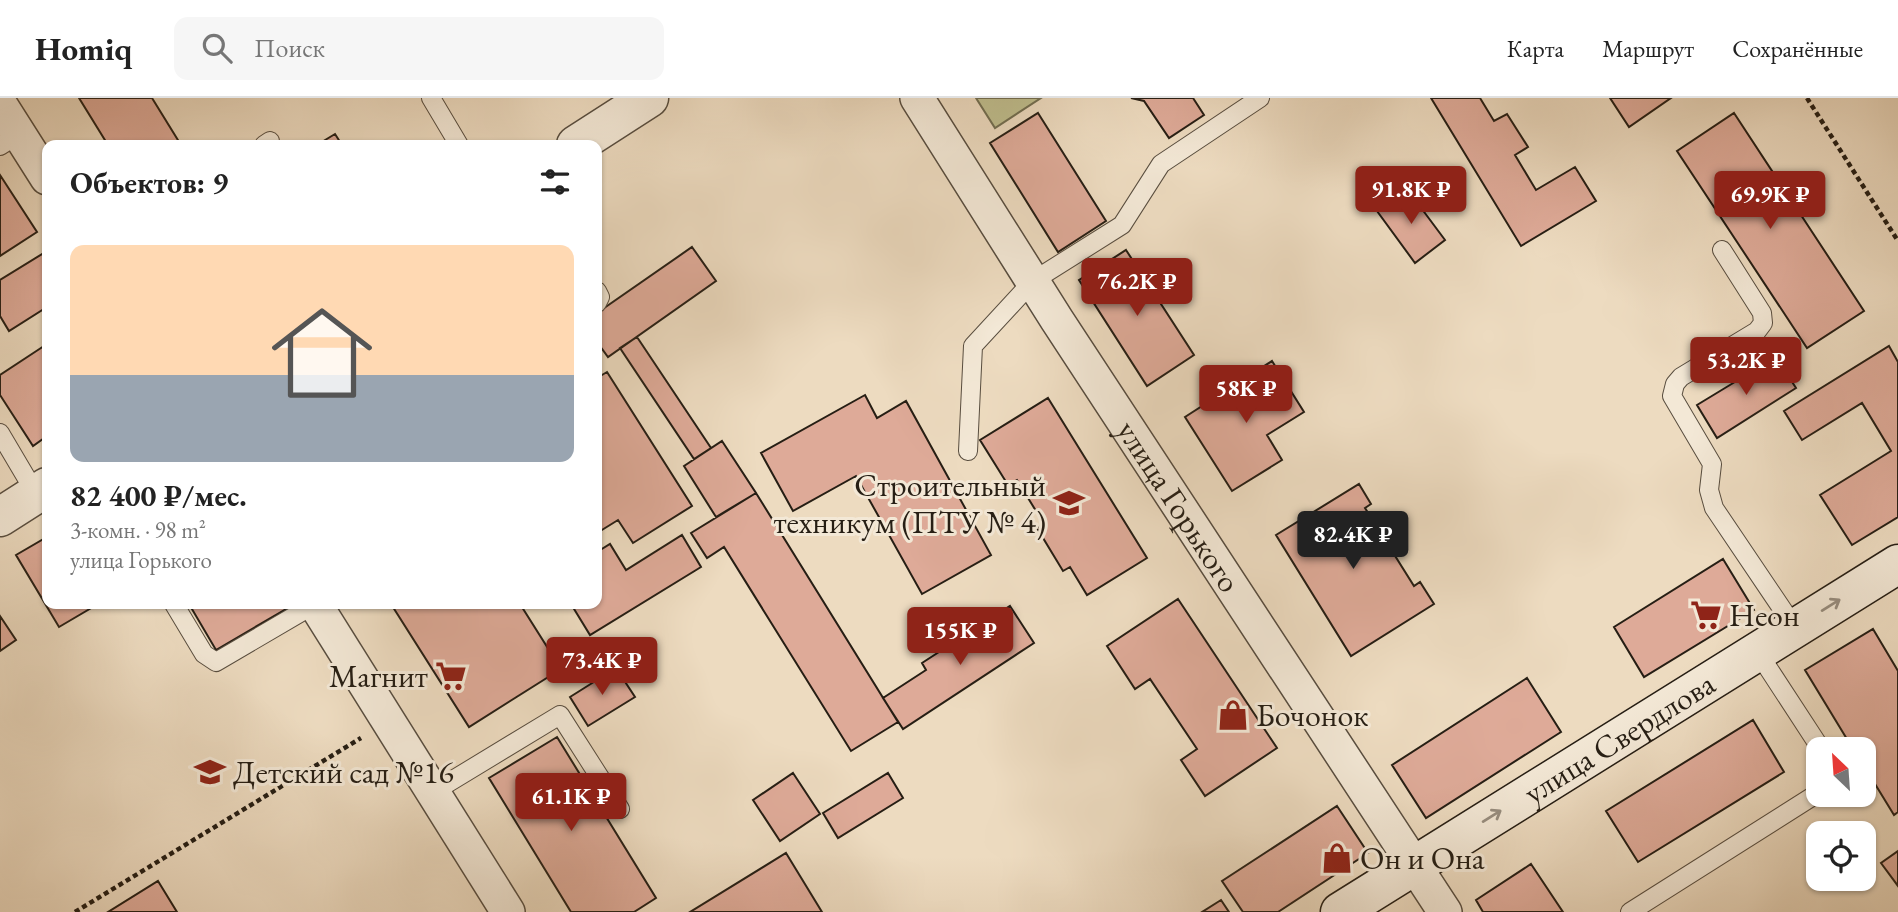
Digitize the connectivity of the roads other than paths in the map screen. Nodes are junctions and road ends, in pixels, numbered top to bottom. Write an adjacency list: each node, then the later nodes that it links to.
1 (431, 98): 7 (lane)
2 (649, 98): 8 (main road)
3 (917, 98): 11 (street, улица Горького)
4 (1260, 98): 11 (lane)
5 (0, 104): 6 (street)
6 (10, 140): 9 (street)
7 (456, 140)
8 (584, 140)
9 (42, 173)
10 (1722, 250): 20 (lane)
11 (1033, 281): 13 (lane); 26 (street, улица Горького)
12 (0, 433): 14 (lane)
13 (968, 451)
14 (41, 491): 15 (main road)
15 (0, 517)
16 (1898, 564): 20 (main road, улица Свердлова, one-way to 16)
17 (177, 609): 18 (lane)
18 (306, 609)
19 (318, 609): 23 (street)
20 (1795, 628): 21 (main road, улица Свердлова)
21 (1757, 651): 22 (lane); 26 (main road, улица Свердлова, one-way to 21)
22 (1813, 737)
23 (433, 792): 25 (lane); 27 (street)
24 (1806, 801): 30 (lane)
25 (621, 809)
26 (1414, 866): 28 (main road, улица Свердлова); 29 (street, улица Горького)
27 (508, 912)
28 (1340, 912)
29 (1445, 912)
30 (1630, 912)

